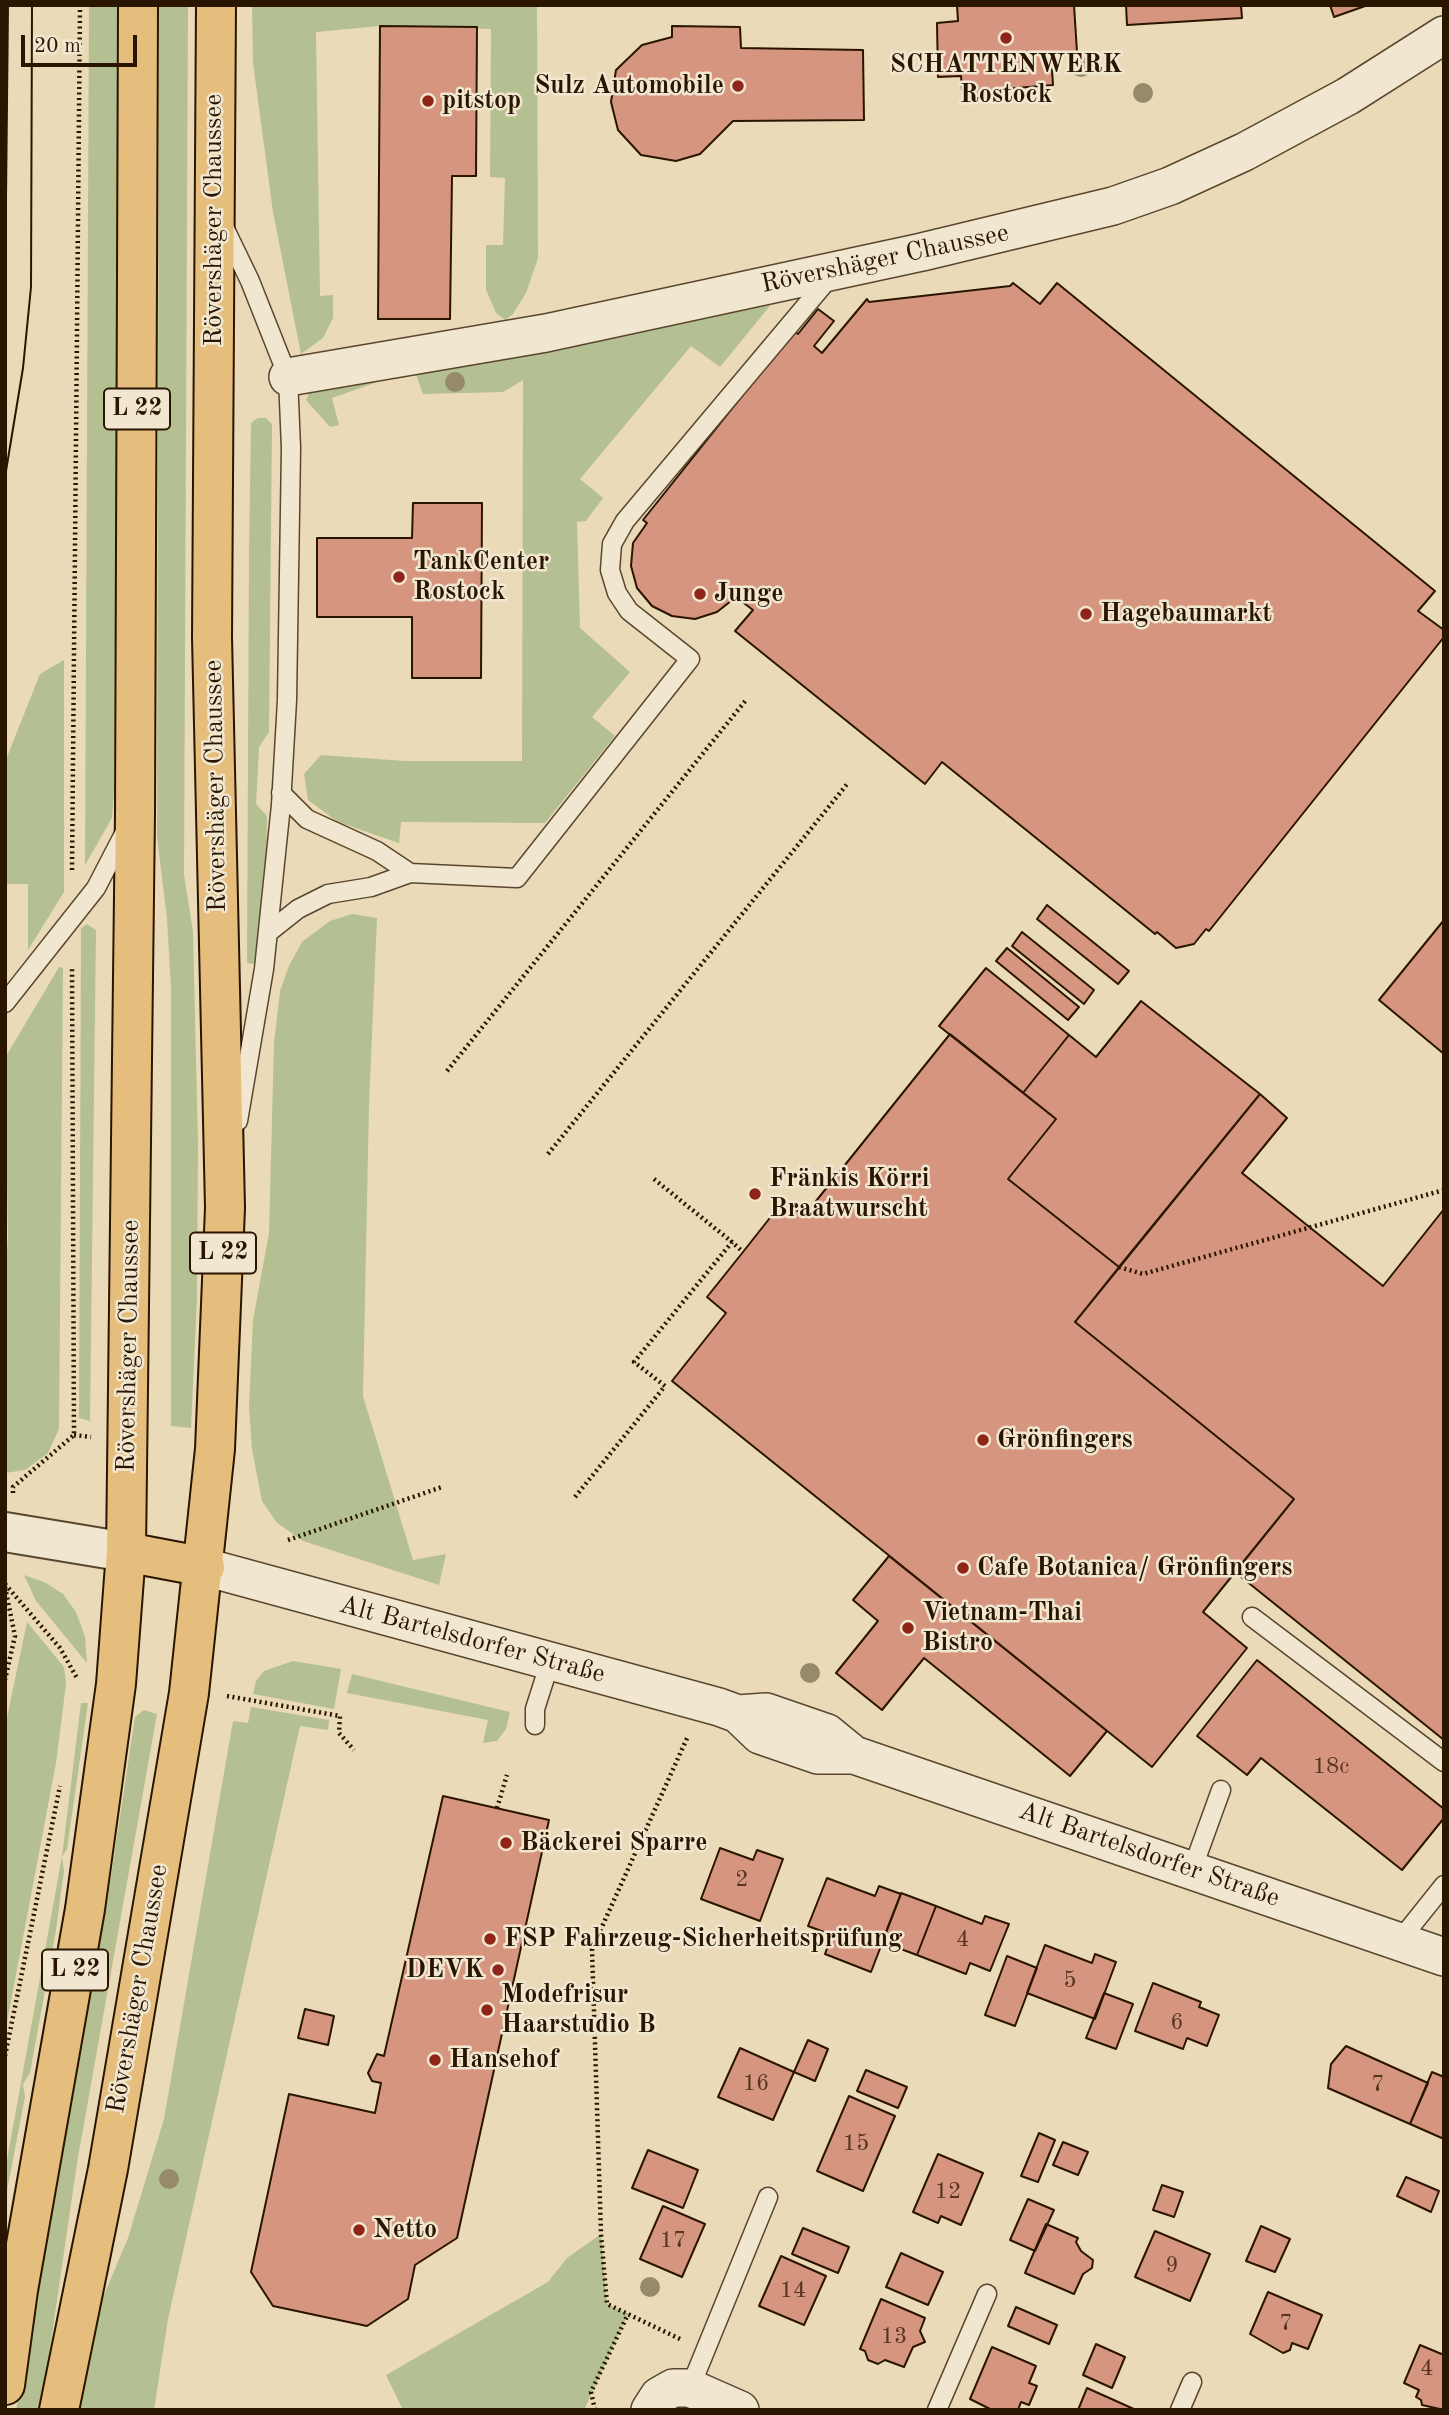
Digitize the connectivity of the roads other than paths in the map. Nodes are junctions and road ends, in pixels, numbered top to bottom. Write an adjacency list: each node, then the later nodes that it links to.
1 (138, 5): 8 (main road, Rövershäger Chaussee / L 22)
2 (216, 5): 4 (main road, Rövershäger Chaussee / L 22)
3 (1444, 35): 5 (street, Rövershäger Chaussee)
4 (214, 205): 6 (lane); 12 (main road, Rövershäger Chaussee / L 22)
5 (836, 269): 6 (street, Rövershäger Chaussee); 9 (lane)
6 (288, 377): 7 (lane)
7 (281, 793): 9 (lane); 10 (lane)
8 (135, 813): 11 (lane); 14 (main road, Rövershäger Chaussee / L 22)
9 (410, 873): 10 (lane)
10 (269, 932): 12 (lane)
11 (5, 1003)
12 (225, 1208): 15 (main road, Rövershäger Chaussee / L 22)
13 (5, 1532): 14 (street)
14 (126, 1552): 15 (main road); 28 (main road, Rövershäger Chaussee / L 22)
15 (205, 1567): 17 (street, Alt Bartelsdorfer Straße); 30 (main road, Rövershäger Chaussee / L 22)
16 (1252, 1617): 19 (lane)
17 (550, 1662): 18 (lane); 21 (street, Alt Bartelsdorfer Straße)
18 (535, 1725)
19 (1444, 1762)
20 (1221, 1790): 21 (lane)
21 (1192, 1870): 23 (street, Alt Bartelsdorfer Straße)
22 (1444, 1885): 23 (lane)
23 (1400, 1940): 24 (street, Alt Bartelsdorfer Straße)
24 (1444, 1957)
25 (768, 2197): 29 (lane)
26 (987, 2294): 33 (lane)
27 (1192, 2382): 34 (lane)
28 (5, 2385)
29 (690, 2388): 31 (street); 32 (street)
30 (59, 2410)
31 (650, 2410)
32 (740, 2410)
33 (937, 2410)
34 (1180, 2410)

